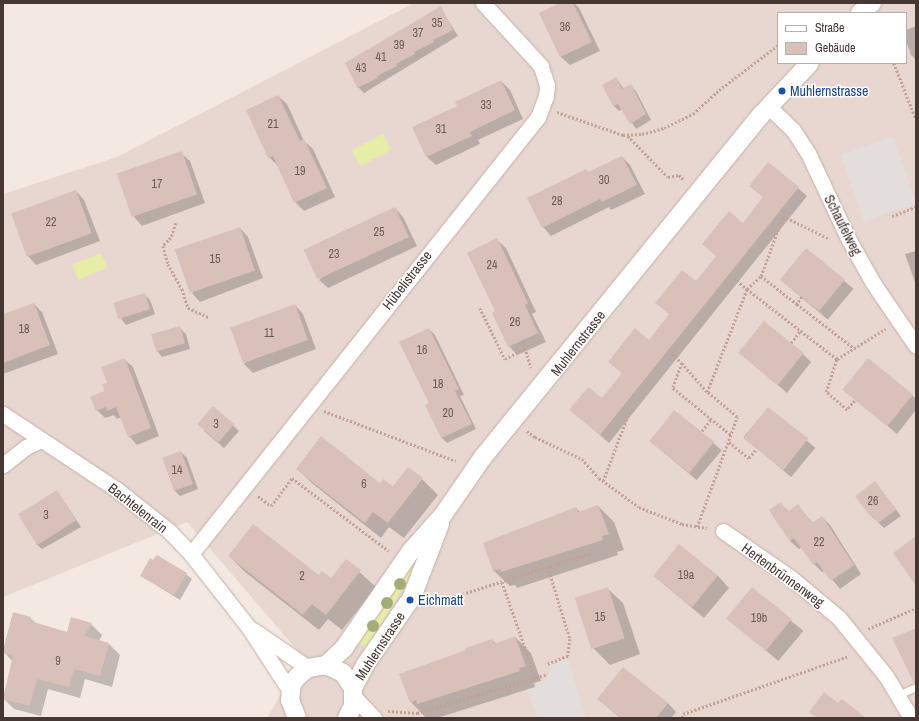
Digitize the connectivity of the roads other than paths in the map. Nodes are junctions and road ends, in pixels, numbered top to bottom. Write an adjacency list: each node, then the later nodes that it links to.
1 (483, 3): 12 (street, Hübelistrasse)
2 (871, 3): 3 (street)
3 (861, 12)
4 (809, 64): 5 (street, Muhlernstrasse)
5 (768, 106): 6 (street, Schaufelweg); 10 (street, Muhlernstrasse)
6 (916, 346)
7 (3, 414): 8 (street, Bachtelenrain)
8 (41, 440): 9 (street); 12 (street, Bachtelenrain)
9 (3, 465)
10 (443, 515): 14 (street, Muhlernstrasse); 18 (street, Muhlernstrasse)
11 (723, 531): 19 (street, Hertenbrünnenweg)
12 (191, 554): 13 (street, Bachtelenrain)
13 (249, 628): 15 (street, Bachtelenrain); 17 (street, Bachtelenrain)
14 (326, 665): 15 (street); 18 (street, Muhlernstrasse)
15 (308, 668): 17 (street)
16 (916, 687): 19 (lane)
17 (290, 691): 21 (street)
18 (354, 693): 20 (street); 22 (street, Muhlernstrasse)
19 (898, 695): 23 (street, Hertenbrünnenweg)
20 (378, 714)
21 (293, 715)
22 (347, 718)
23 (911, 718)

